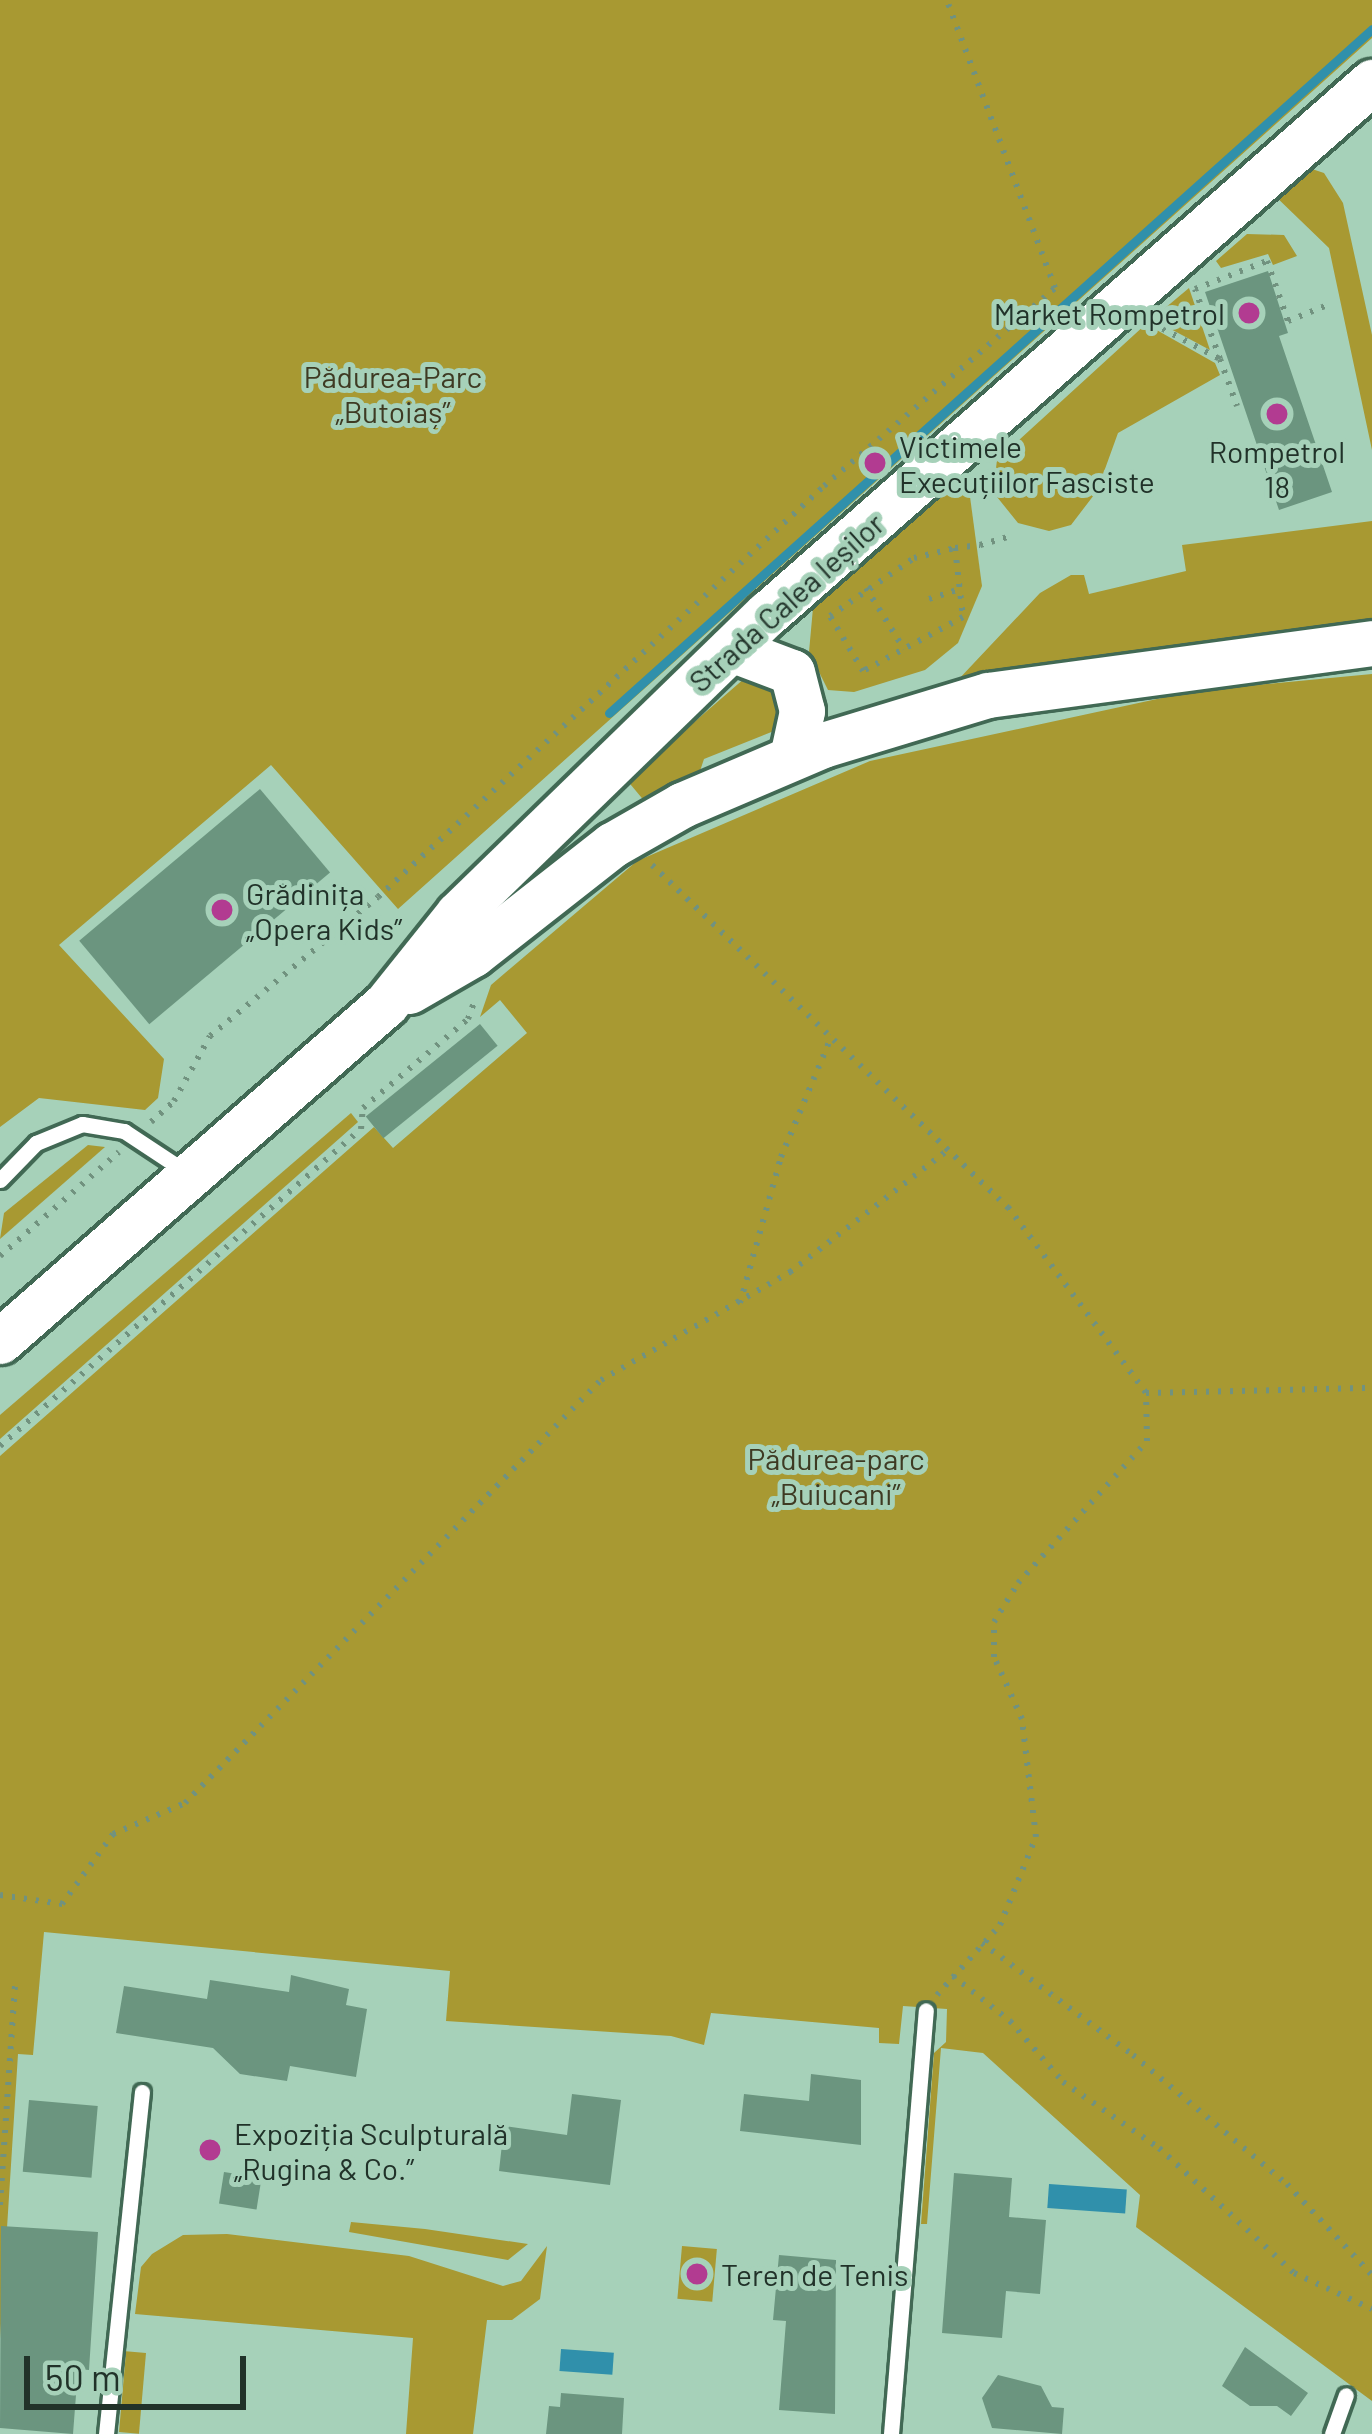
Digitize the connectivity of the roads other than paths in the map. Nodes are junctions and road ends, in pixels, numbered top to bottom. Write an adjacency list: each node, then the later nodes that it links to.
1 (1372, 82): 3 (main road, Strada Calea Ieșilor)
2 (1372, 643): 4 (main road, Strada Calea Ieșilor)
3 (731, 649): 4 (main road); 5 (main road, Strada Calea Ieșilor)
4 (792, 757): 5 (main road, Strada Calea Ieșilor)
5 (386, 1004): 6 (main road, Strada Calea Ieșilor)
6 (189, 1174): 7 (lane); 8 (main road, Strada Calea Ieșilor)
7 (0, 1180)
8 (0, 1341)
9 (926, 2010): 13 (lane)
10 (142, 2092): 12 (lane)
11 (1346, 2395): 14 (lane)
12 (106, 2434)
13 (890, 2434)
14 (1332, 2434)

